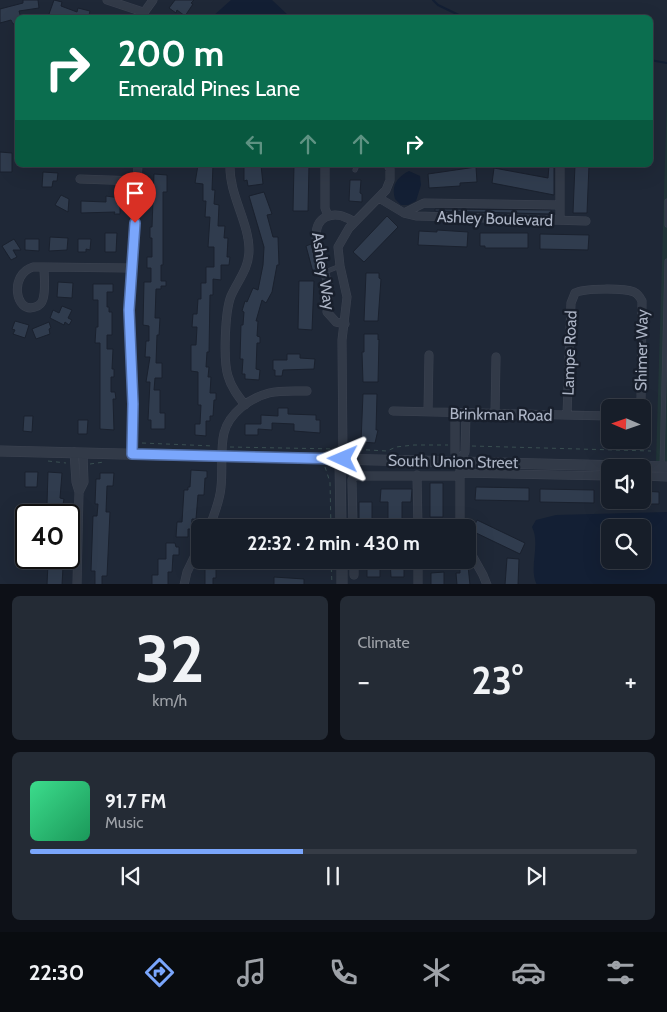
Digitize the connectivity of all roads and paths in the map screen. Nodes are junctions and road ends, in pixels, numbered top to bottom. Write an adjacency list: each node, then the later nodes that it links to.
1 (107, 0): 3 (street)
2 (152, 0): 3 (street)
3 (141, 15)
4 (138, 167): 12 (street)
5 (230, 167): 33 (street)
6 (324, 167): 17 (street, Ashley Way)
7 (356, 167): 10 (lane)
8 (389, 167): 13 (street)
9 (560, 167): 15 (street)
10 (355, 170)
11 (80, 179): 12 (street)
12 (138, 181): 25 (street)
13 (379, 198): 16 (street, Ashley Boulevard); 20 (street)
14 (667, 201): 21 (lane)
15 (560, 205): 16 (street, Ashley Boulevard); 18 (street)
16 (404, 213): 18 (street, Ashley Boulevard)
17 (328, 216): 20 (street, Ashley Way); 26 (street, Ashley Way)
18 (560, 220): 19 (street, Ashley Boulevard)
19 (586, 221)
20 (355, 222): 23 (street)
21 (667, 225)
22 (667, 261): 42 (lane)
23 (340, 266): 26 (lane); 28 (street)
24 (44, 267): 24 (street); 25 (street)
25 (131, 268): 50 (street)
26 (325, 272): 28 (street, Ashley Way)
27 (607, 290): 32 (street, Shimer Way); 39 (street, Lampe Road)
28 (345, 324): 51 (street)
29 (429, 355): 35 (street)
30 (496, 356): 38 (street)
31 (307, 391): 33 (street)
32 (641, 399)
33 (245, 405): 47 (street)
34 (393, 411): 35 (street, Brinkman Road)
35 (428, 412): 36 (street, Brinkman Road)
36 (455, 413): 37 (street, Brinkman Road); 44 (street)
37 (466, 413): 38 (street, Brinkman Road); 45 (street)
38 (495, 414): 39 (street, Brinkman Road)
39 (567, 416): 40 (street, Brinkman Road)
40 (601, 416)
41 (667, 432): 42 (lane)
42 (662, 436): 54 (lane)
43 (142, 443): 47 (path)
44 (455, 446): 51 (path); 52 (street)
45 (466, 446): 48 (path); 52 (street)
46 (0, 451): 49 (street, South Union Street)
47 (222, 451): 50 (street, South Union Street); 51 (street, South Union Street); 51 (path); 60 (street)
48 (651, 451)
49 (78, 453): 50 (street, South Union Street); 73 (street)
50 (132, 454)
51 (342, 455): 52 (street, South Union Street); 62 (street)
52 (460, 461): 54 (street, South Union Street); 55 (street)
53 (325, 464): 61 (path)
54 (664, 467)
55 (460, 474): 56 (street, South Union Street); 57 (street, South Union Street); 65 (street)
56 (417, 475): 63 (street, South Union Street); 64 (street)
57 (601, 476)
58 (651, 476): 59 (street)
59 (667, 477)
60 (213, 519)
61 (331, 519)
62 (341, 519)
63 (353, 519)
64 (418, 519)
65 (460, 519)
66 (476, 562): 78 (street)
67 (191, 565): 74 (street)
68 (331, 569): 75 (path)
69 (342, 569): 76 (street)
70 (354, 569): 72 (street)
71 (418, 569): 77 (street)
72 (354, 575)
73 (77, 584)
74 (184, 584)
75 (332, 584)
76 (342, 584)
77 (418, 584)
78 (486, 584)

